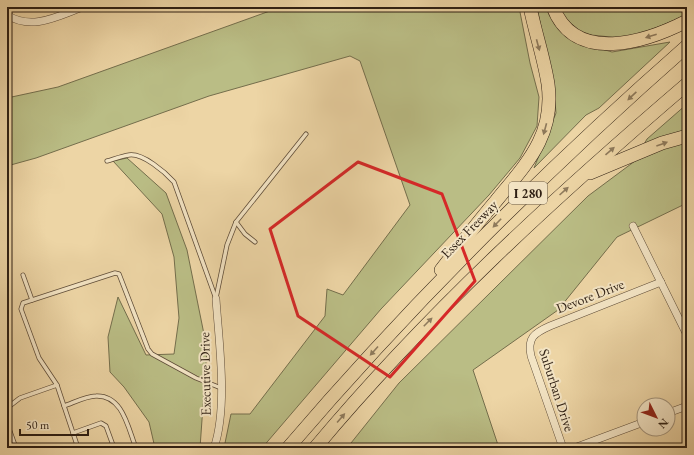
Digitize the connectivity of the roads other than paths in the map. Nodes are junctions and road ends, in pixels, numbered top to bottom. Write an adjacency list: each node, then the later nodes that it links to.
1 (83, 7): 4 (street)
2 (530, 7): 19 (highway, one-way to 19)
3 (552, 7): 5 (highway, one-way to 3)
4 (7, 15)
5 (687, 21)
6 (687, 46): 19 (highway, Essex Freeway / I 280, one-way to 19)
7 (687, 84): 11 (highway, I 280, one-way to 7)
8 (306, 134): 12 (lane)
9 (687, 136): 11 (highway, one-way to 9)
10 (107, 161): 17 (lane)
11 (580, 177): 37 (highway, I 280, one-way to 11)
12 (236, 222): 14 (lane); 17 (lane)
13 (633, 226): 16 (street)
14 (255, 242)
15 (24, 275): 18 (lane)
16 (661, 282): 20 (street); 21 (street, Devore Drive)
17 (216, 299): 23 (street, Executive Drive)
18 (32, 300): 22 (lane); 23 (lane)
19 (400, 322): 36 (highway, Essex Freeway / I 280, one-way to 36)
20 (687, 335)
21 (531, 339): 38 (street, Suburban Drive)
22 (57, 385): 24 (lane); 26 (lane)
23 (221, 388): 35 (street, Executive Drive)
24 (64, 406): 30 (lane); 34 (lane)
25 (687, 406): 27 (street)
26 (7, 408)
27 (676, 410)
28 (7, 423): 31 (lane)
29 (636, 425): 39 (street)
30 (73, 433): 32 (lane); 33 (lane)
31 (16, 448)
32 (78, 448)
33 (114, 448)
34 (136, 448)
35 (214, 448)
36 (288, 448)
37 (315, 448)
38 (563, 448)
39 (574, 448)

